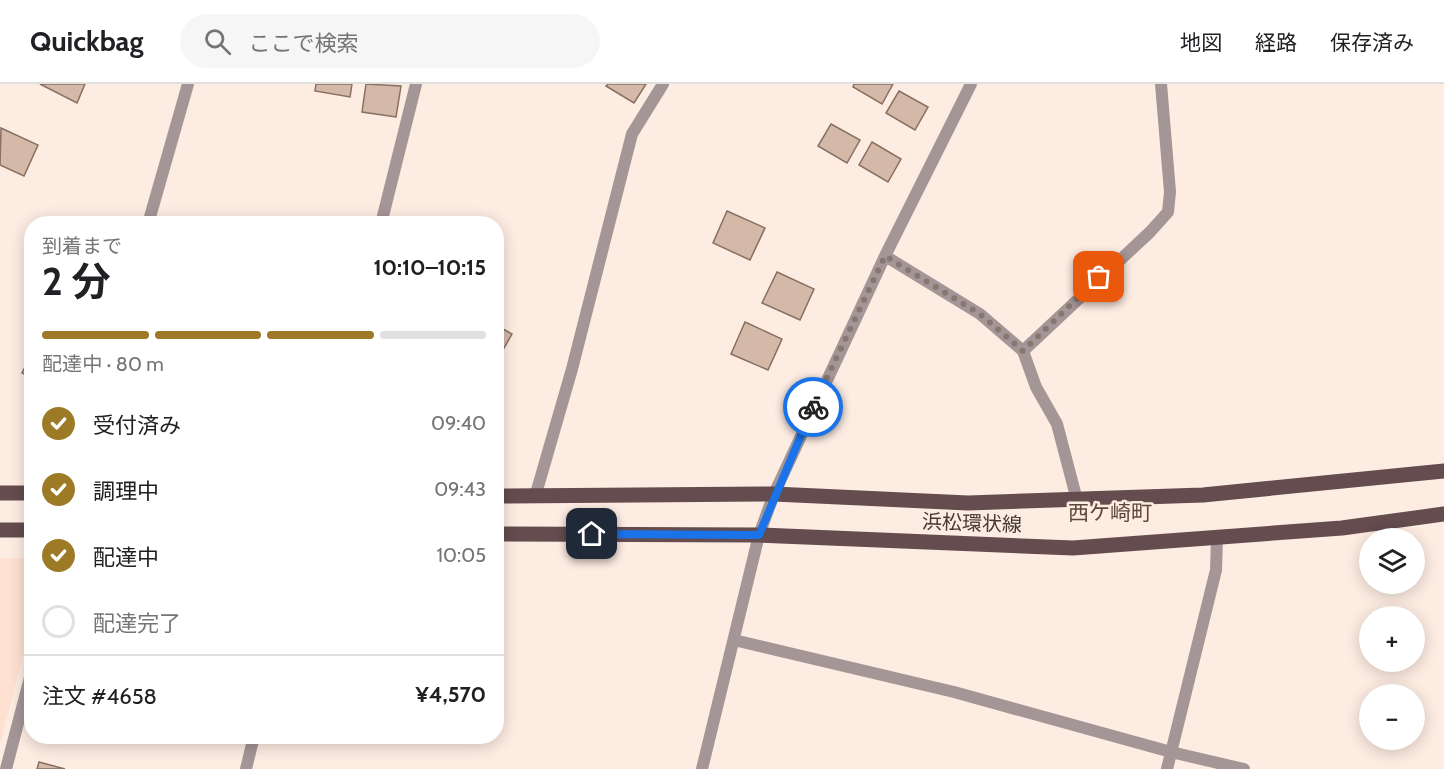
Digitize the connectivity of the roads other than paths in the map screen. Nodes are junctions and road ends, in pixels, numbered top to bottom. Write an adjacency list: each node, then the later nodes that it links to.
1 (188, 84): 6 (street)
2 (416, 84): 7 (street)
3 (663, 84): 15 (street)
4 (971, 84): 8 (street)
5 (1161, 84): 9 (street)
6 (150, 216)
7 (383, 216)
8 (885, 256): 9 (street); 13 (street)
9 (1023, 351): 16 (street)
10 (1444, 471): 16 (main road, 浜松環状線)
11 (0, 493): 12 (main road)
12 (24, 494)
13 (774, 494): 15 (main road, 浜松環状線); 16 (main road, 浜松環状線); 21 (street)
14 (504, 496): 15 (main road, 浜松環状線)
15 (535, 497)
16 (1077, 500)
17 (1444, 514): 22 (main road, 浜松環状線)
18 (0, 530): 19 (main road)
19 (24, 530)
20 (504, 534): 21 (main road, 浜松環状線)
21 (759, 535): 22 (main road, 浜松環状線); 23 (street)
22 (1217, 537): 26 (street)
23 (734, 640): 26 (street); 29 (street)
24 (24, 700): 27 (street)
25 (252, 744): 28 (street)
26 (1171, 752): 30 (street); 31 (street)
27 (6, 769)
28 (246, 769)
29 (702, 769)
30 (1167, 769)
31 (1244, 769)

